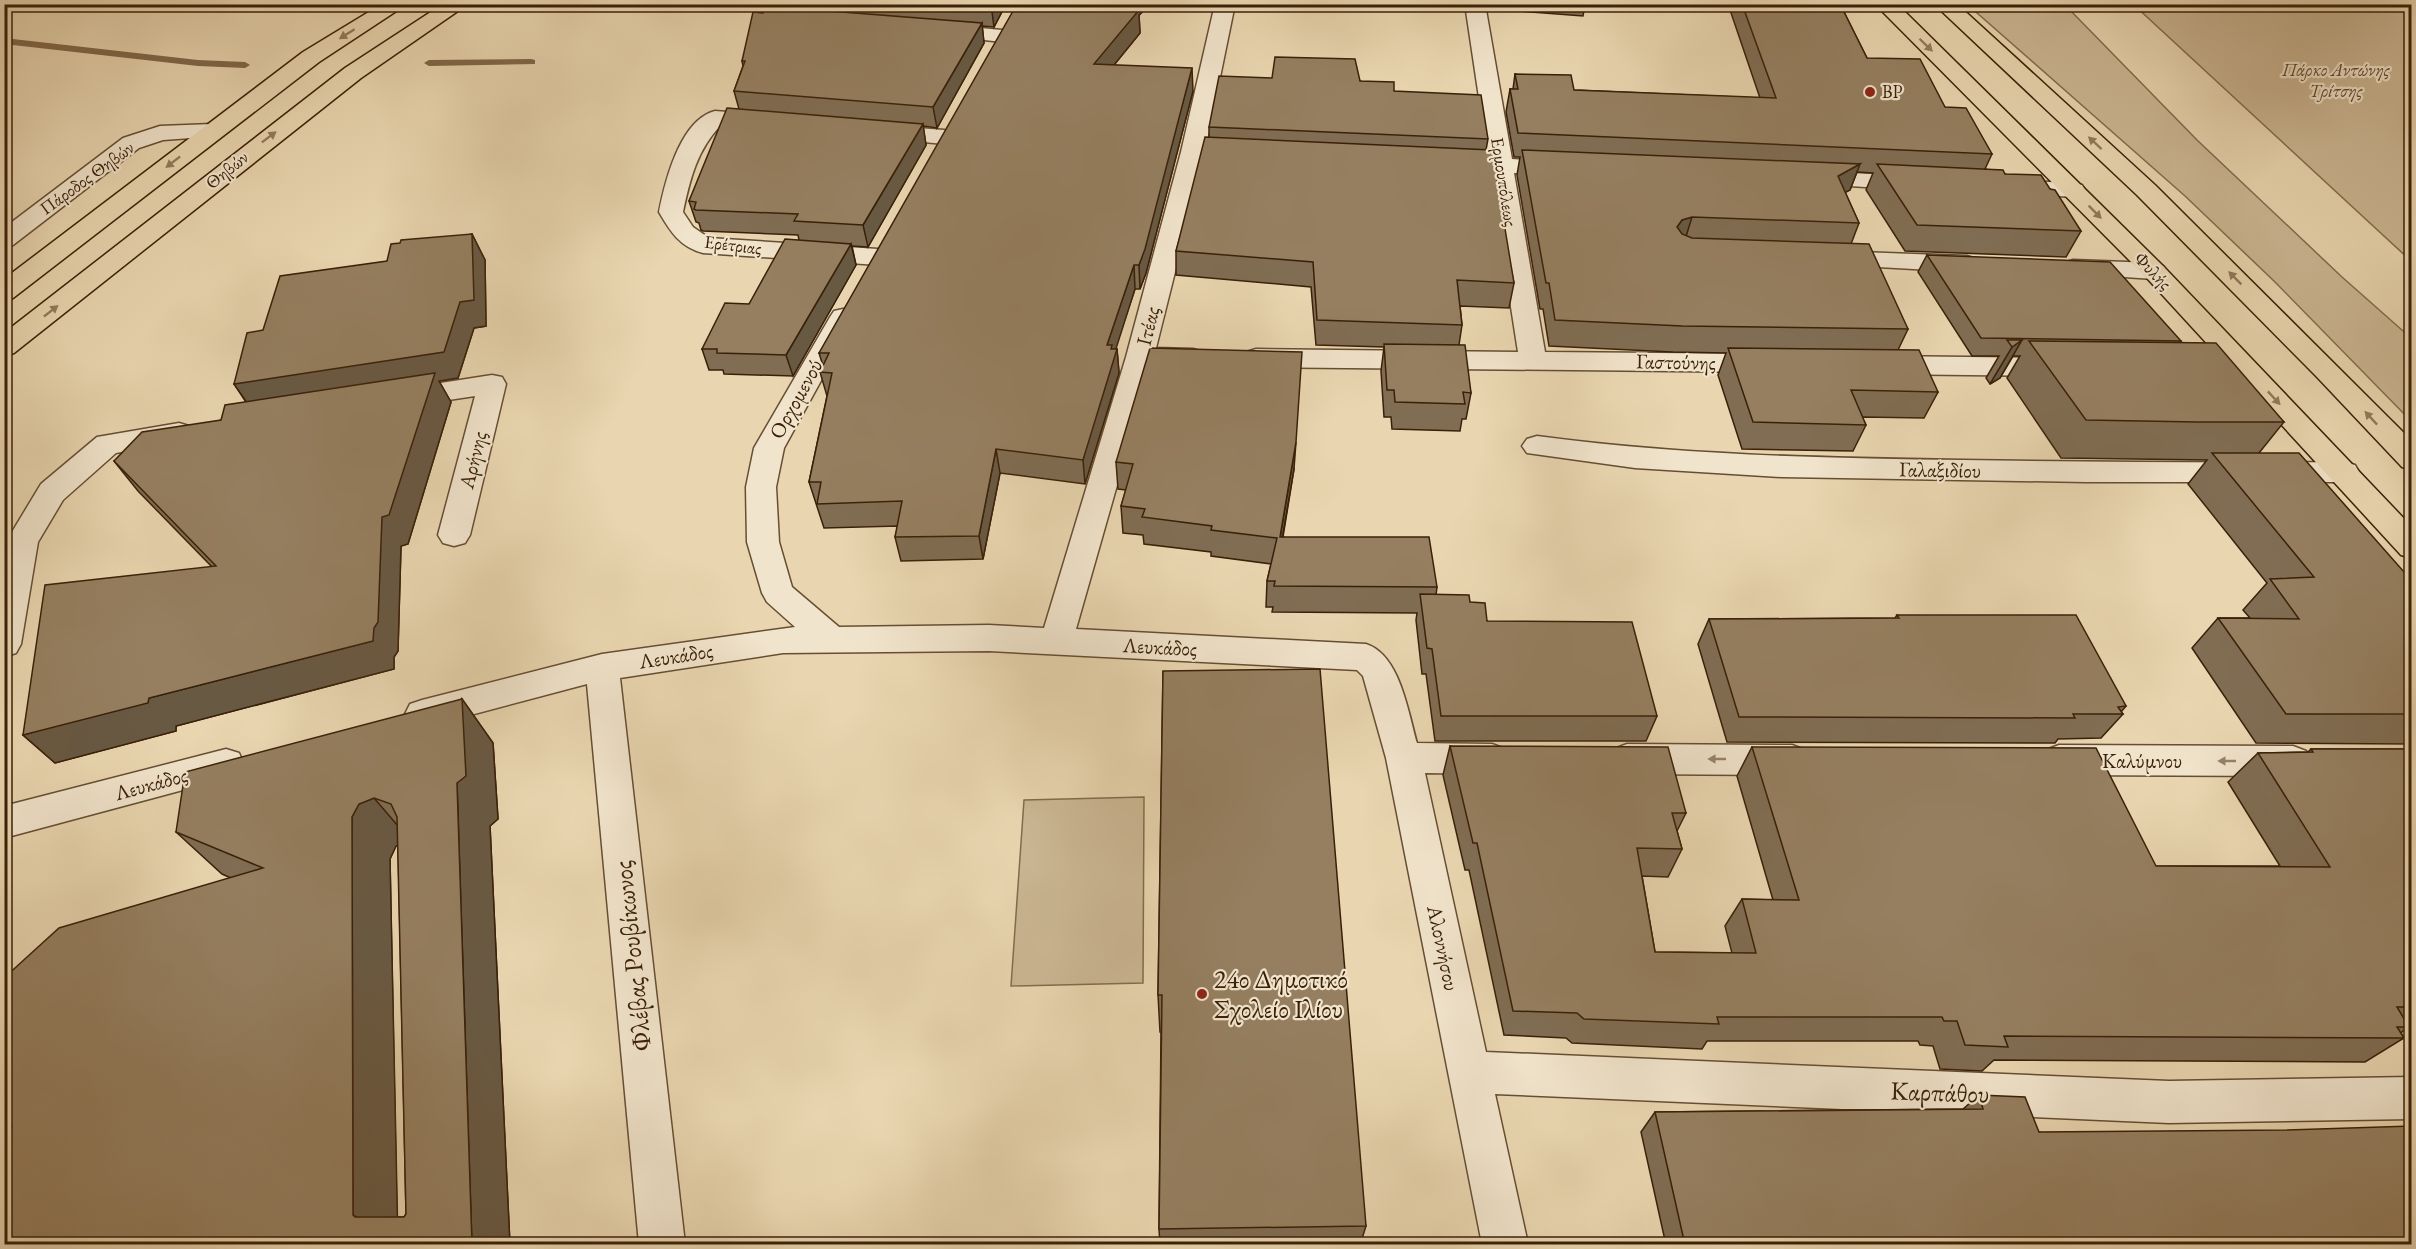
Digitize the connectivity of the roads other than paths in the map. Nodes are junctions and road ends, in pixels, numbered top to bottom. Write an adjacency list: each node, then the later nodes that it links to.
1 (397, 4): 12 (main road, Θηβών, one-way to 12)
2 (458, 4): 29 (main road, Θηβών, one-way to 2)
3 (1225, 4): 13 (street, Ιτέας)
4 (1475, 4): 16 (street, Ερμουπόλεως)
5 (1885, 4): 21 (main road, Φυλής, one-way to 21)
6 (1944, 4): 40 (main road, one-way to 6)
7 (921, 29): 8 (street)
8 (990, 56)
9 (956, 117): 11 (street)
10 (784, 124): 26 (street, Ερέτριας)
11 (864, 130)
12 (212, 131): 22 (street, Πάροδος Θηβών); 28 (main road, Θηβών, one-way to 28)
13 (1193, 152): 14 (street); 30 (street, Ιτέας)
14 (1264, 155)
15 (1430, 162): 16 (street)
16 (1501, 165): 17 (street); 31 (street, Ερμουπόλεως)
17 (1584, 169)
18 (1787, 178): 19 (street)
19 (1930, 184)
20 (1978, 186): 21 (street)
21 (2073, 190): 27 (main road, Φυλής, one-way to 27)
22 (4, 240)
23 (1814, 258): 24 (street)
24 (1990, 265)
25 (2048, 267): 27 (street)
26 (872, 268): 45 (street, Ορχομενού)
27 (2154, 271): 36 (main road, Φυλής)
28 (4, 292)
29 (4, 347)
30 (1140, 357): 31 (street, Γαστούνης); 46 (street, Ιτέας)
31 (1533, 360): 32 (street, Γαστούνης)
32 (1795, 364)
33 (1854, 365): 34 (street)
34 (2080, 368)
35 (2212, 369): 36 (street)
36 (2247, 370): 41 (main road, Φυλής, one-way to 41)
37 (376, 402): 42 (street, Αρήνης)
38 (201, 429): 43 (street)
39 (1537, 446): 41 (street, Γαλαξιδίου)
40 (2412, 460)
41 (2344, 472): 44 (main road, Φυλής)
42 (454, 536)
43 (13, 540): 47 (street)
44 (2412, 547)
45 (830, 638): 46 (street, Λευκάδος); 49 (street, Λευκάδος)
46 (1056, 642): 48 (street, Λευκάδος)
47 (4, 644)
48 (1366, 657): 52 (street, Αλοννήσου)
49 (602, 667): 50 (street, Λευκάδος); 61 (street, Φλέβας Ρουβίκωνος)
50 (395, 721)
51 (257, 756): 58 (street, Λευκάδος)
52 (1404, 758): 53 (street); 59 (street, Αλοννήσου)
53 (1524, 759)
54 (1596, 759): 55 (street, one-way to 54)
55 (1824, 760)
56 (2028, 760): 57 (street, Καλύμνου, one-way to 56)
57 (2328, 761)
58 (4, 822)
59 (1469, 1072): 60 (street, Καρπάθου); 62 (street, Αλοννήσου)
60 (2412, 1098)
61 (662, 1245)
62 (1505, 1245)

